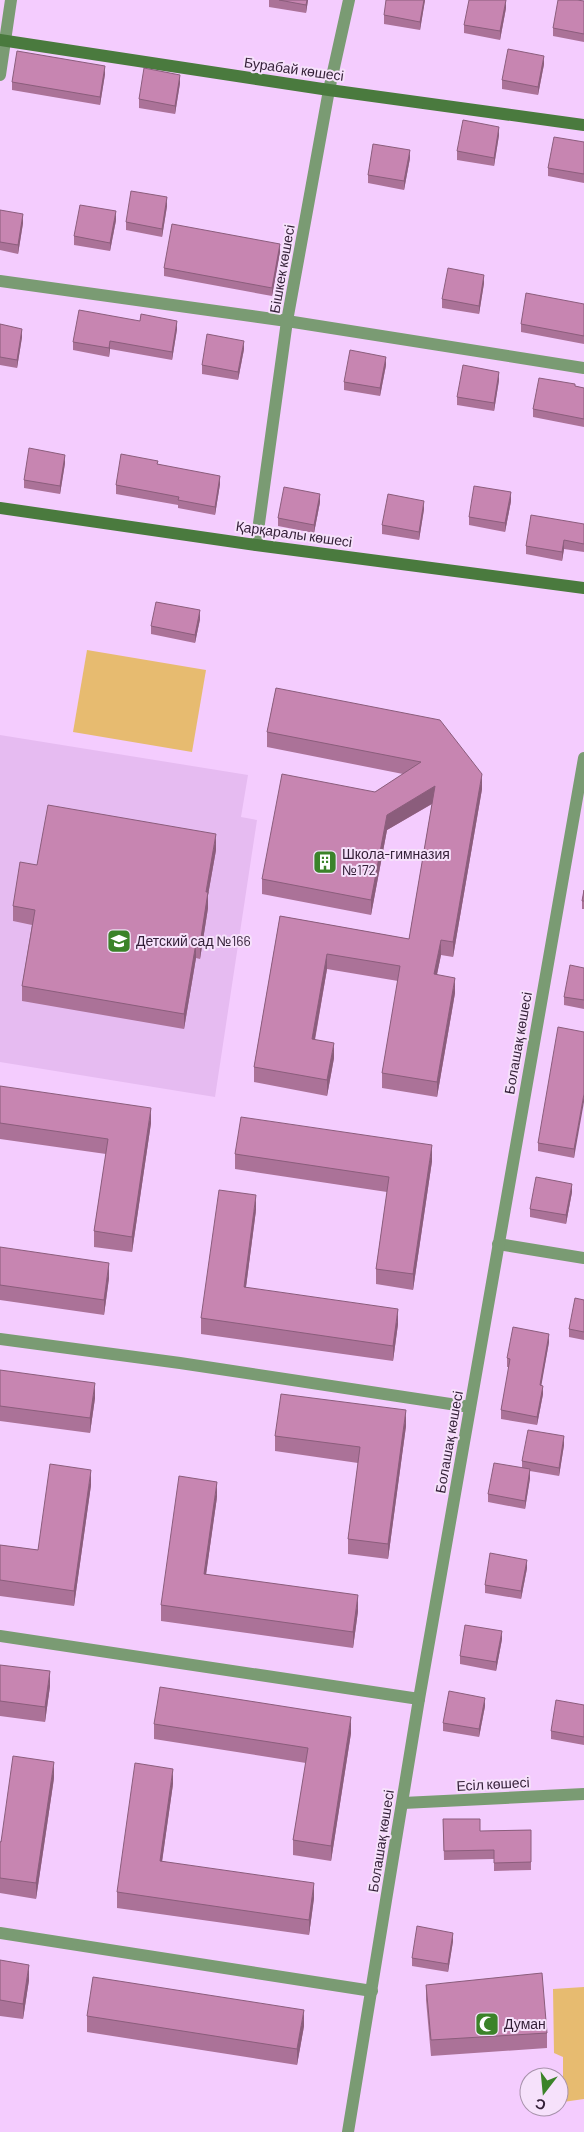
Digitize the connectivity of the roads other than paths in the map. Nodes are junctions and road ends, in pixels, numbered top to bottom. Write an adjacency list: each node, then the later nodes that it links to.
1 (11, 0): 3 (street)
2 (349, 0): 5 (street, Бішкек көшесі)
3 (2, 41): 4 (street); 5 (street, Бурабай көшесі)
4 (0, 74)
5 (329, 90): 6 (street, Бурабай көшесі); 8 (street, Бішкек көшесі)
6 (584, 125)
7 (0, 281): 8 (street)
8 (287, 321): 9 (street); 11 (street, Бішкек көшесі)
9 (584, 368)
10 (0, 508): 11 (street, Қарқаралы көшесі)
11 (256, 545): 12 (street, Қарқаралы көшесі)
12 (584, 588)
13 (584, 758): 14 (street, Болашақ көшесі)
14 (498, 1244): 15 (street); 17 (street, Болашақ көшесі)
15 (584, 1258)
16 (0, 1339): 17 (street)
17 (470, 1407): 19 (street, Болашақ көшесі)
18 (0, 1636): 19 (street)
19 (418, 1699): 21 (street, Болашақ көшесі)
20 (584, 1794): 21 (street, Есіл көшесі)
21 (403, 1803): 23 (street, Болашақ көшесі)
22 (0, 1933): 23 (street)
23 (372, 1990): 24 (street, Болашақ көшесі)
24 (348, 2132)

